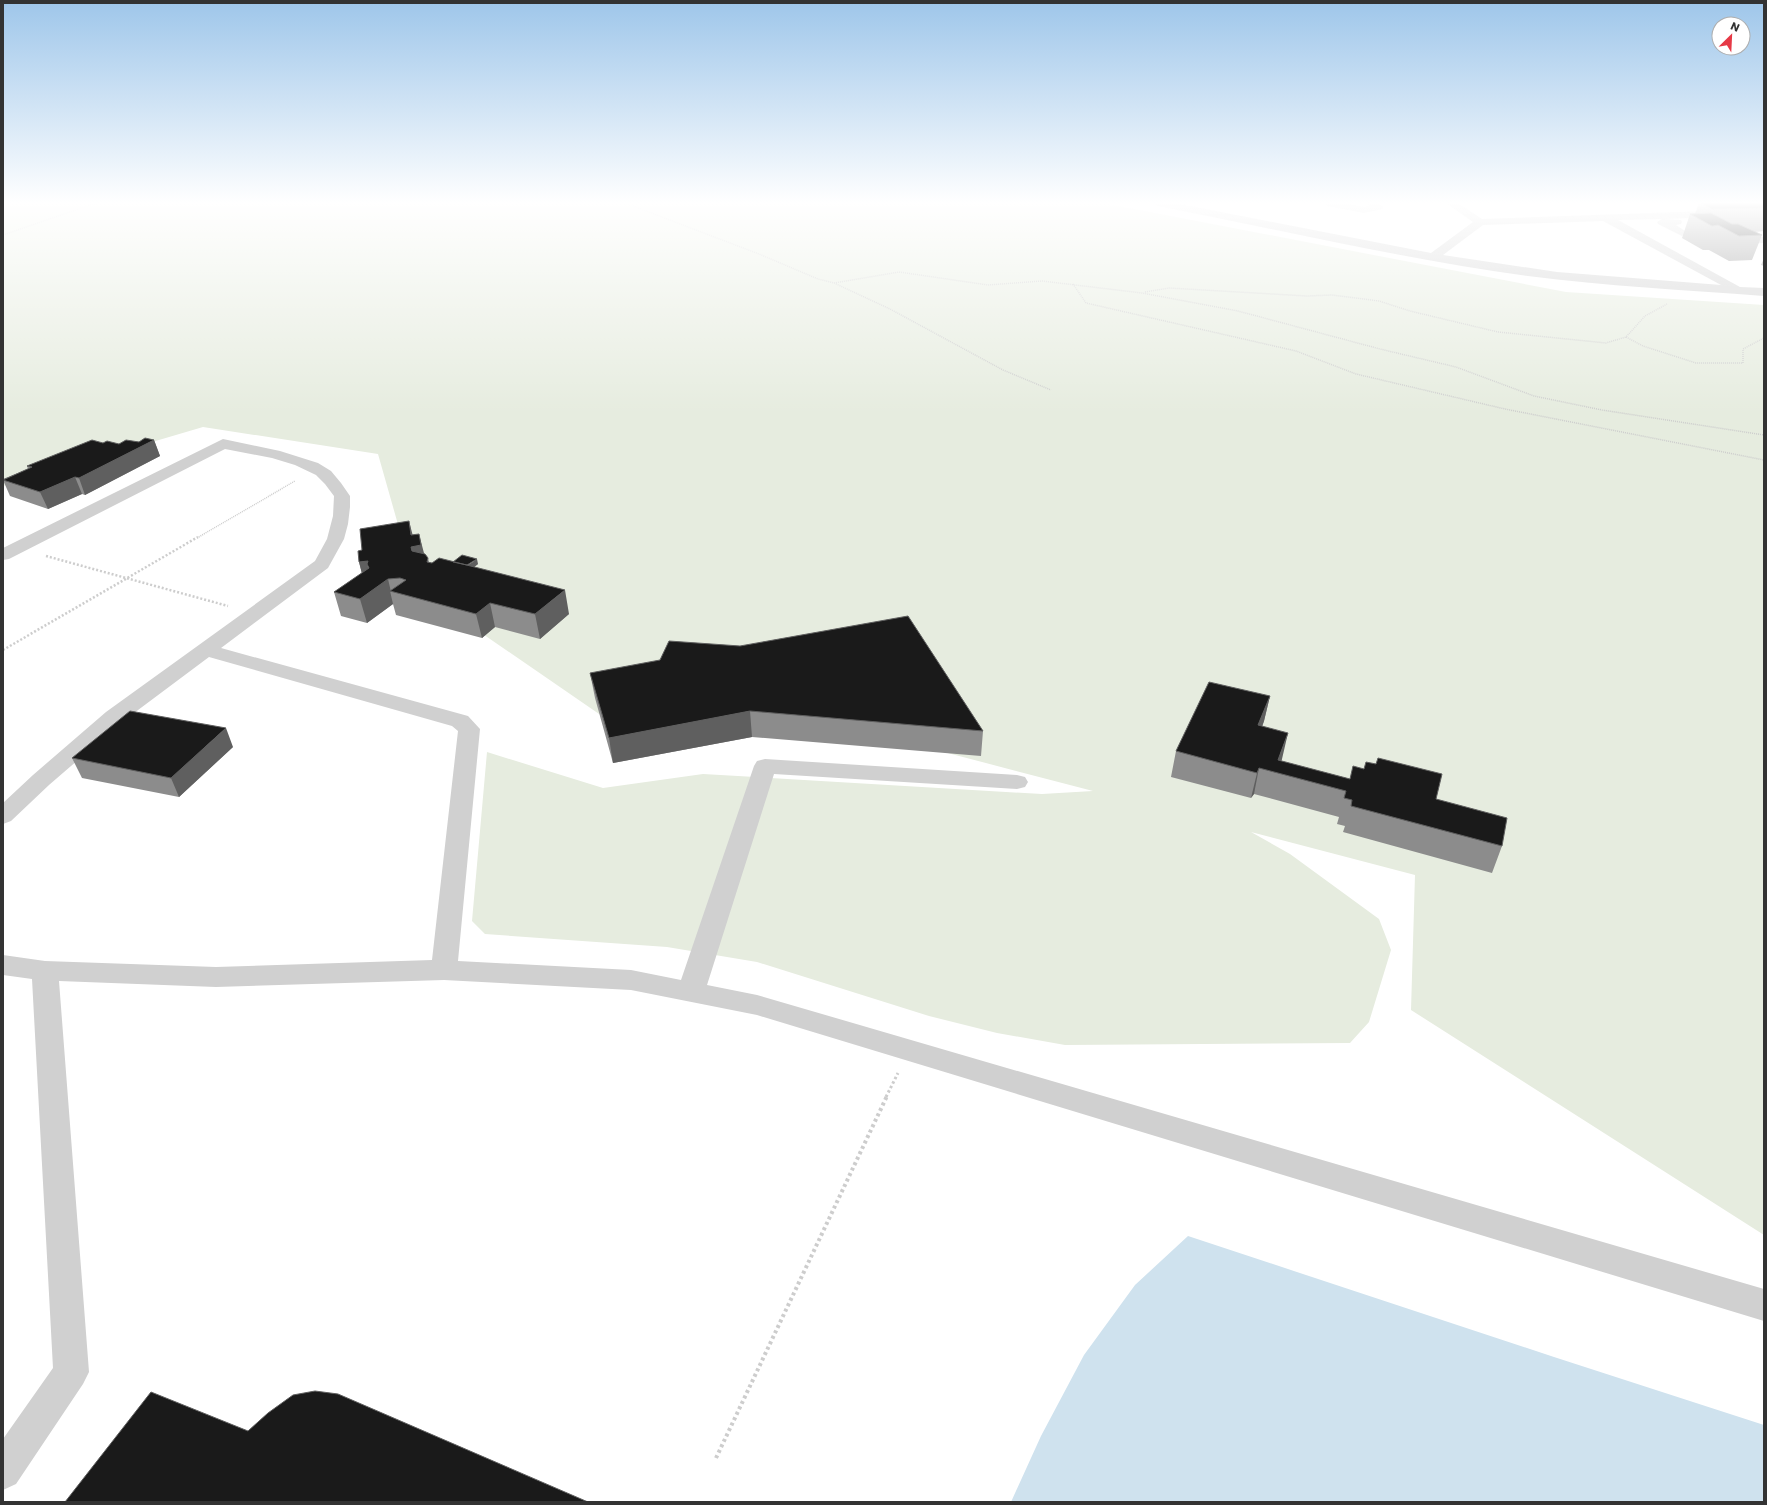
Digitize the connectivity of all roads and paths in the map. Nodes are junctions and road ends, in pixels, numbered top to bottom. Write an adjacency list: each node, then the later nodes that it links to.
1 (803, 273): 6 (path)
2 (892, 273): 6 (path)
3 (907, 273): 7 (path)
4 (1536, 273): 8 (street)
5 (1709, 273): 9 (street)
6 (834, 283): 14 (path)
7 (1072, 284): 11 (path); 16 (path)
8 (1698, 288): 9 (street); 12 (path)
9 (1740, 290): 10 (street)
10 (1764, 292)
11 (1142, 293): 12 (path); 15 (path)
12 (1626, 337): 13 (path)
13 (1764, 338)
14 (1050, 390)
15 (1764, 435)
16 (1764, 460)
17 (315, 469): 18 (street); 19 (path); 20 (street)
18 (10, 552): 19 (path)
19 (126, 578): 20 (path); 21 (path)
20 (255, 614): 22 (street)
21 (3, 650)
22 (207, 650): 24 (street); 26 (street)
23 (1017, 782): 28 (street)
24 (3, 816)
25 (3, 965): 27 (street)
26 (444, 970): 27 (street); 28 (street)
27 (45, 971): 32 (street)
28 (691, 991): 29 (street)
29 (908, 1050): 30 (street); 31 (path)
30 (1764, 1304)
31 (716, 1458)
32 (3, 1471)

